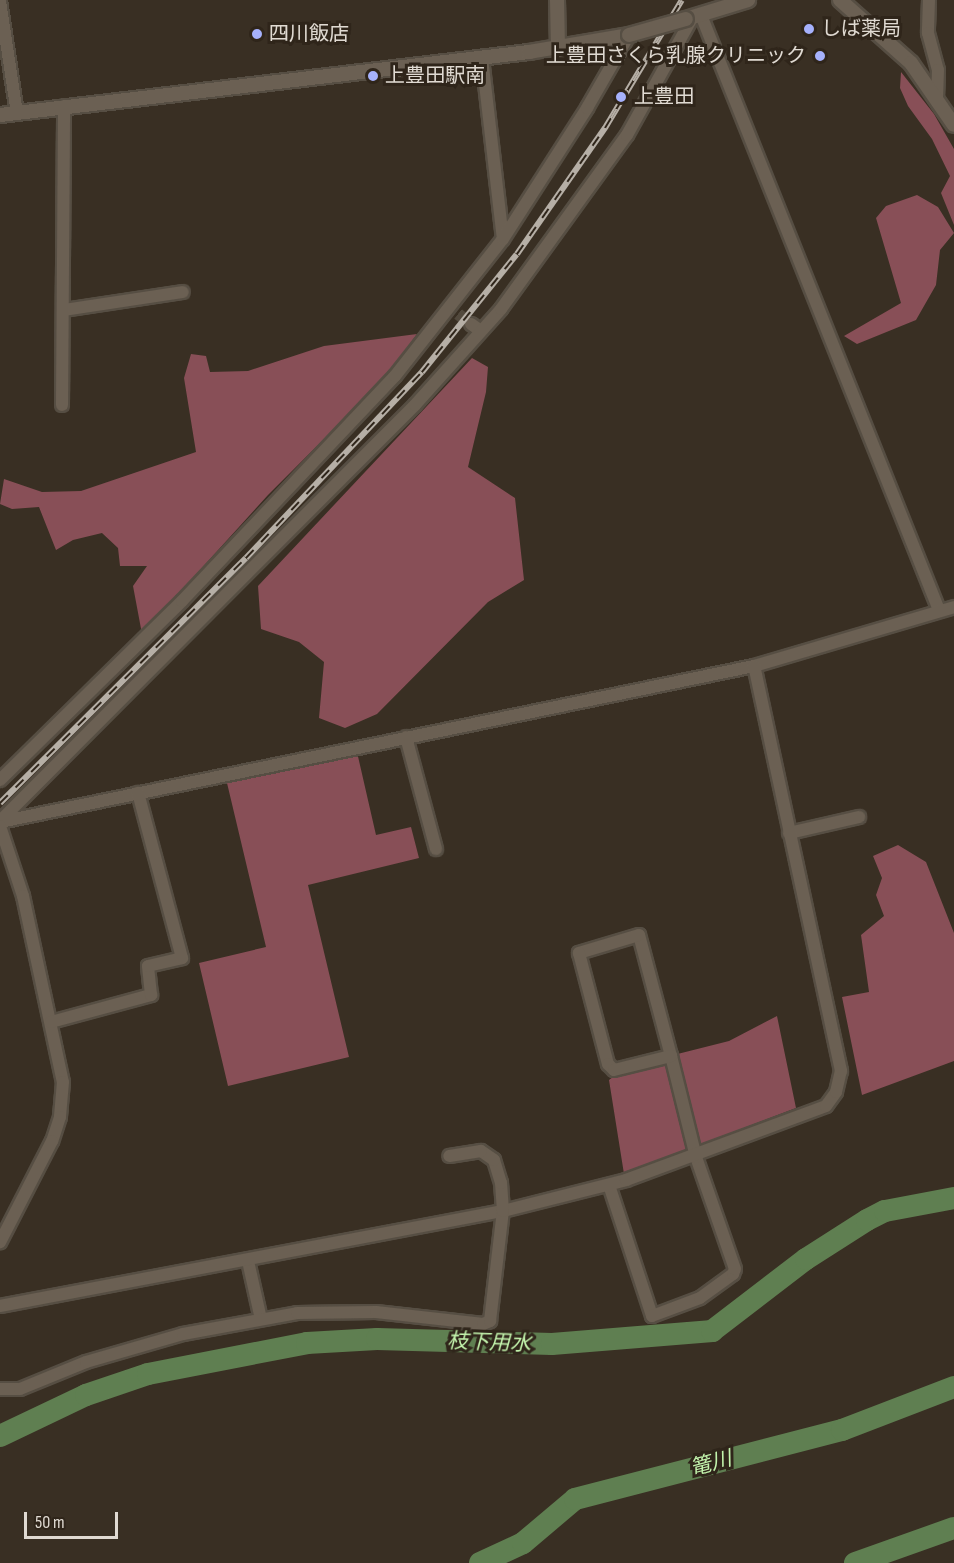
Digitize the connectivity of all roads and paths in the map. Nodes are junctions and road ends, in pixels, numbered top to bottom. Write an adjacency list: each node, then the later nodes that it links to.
1 (557, 0): 8 (street)
2 (748, 0): 6 (street)
3 (840, 0): 10 (street)
4 (929, 0): 10 (street)
5 (0, 1): 12 (street)
6 (693, 17): 7 (street, bridge); 20 (street); 26 (street)
7 (629, 35): 8 (street); 15 (street)
8 (558, 48): 9 (street)
9 (482, 58): 11 (street); 15 (street)
10 (938, 98): 14 (street)
11 (64, 106): 12 (street); 17 (street)
12 (17, 113): 13 (street)
13 (0, 115)
14 (954, 125)
15 (503, 239): 23 (street)
16 (183, 292): 17 (street)
17 (64, 310): 18 (street)
18 (62, 405)
19 (954, 607): 20 (street)
20 (939, 610): 21 (street)
21 (754, 666): 22 (street); 27 (street)
22 (406, 737): 24 (street); 28 (street)
23 (0, 780)
24 (138, 794): 26 (street); 29 (street)
25 (859, 816): 27 (street)
26 (0, 823): 29 (street)
27 (789, 833): 32 (street)
28 (436, 849)
29 (51, 1022): 35 (street)
30 (671, 1056): 30 (street); 32 (street)
31 (449, 1156): 34 (street)
32 (696, 1157): 33 (street); 33 (street)
33 (609, 1185): 34 (street)
34 (503, 1211): 36 (street); 38 (street)
35 (0, 1242)
36 (248, 1261): 37 (street); 38 (street)
37 (0, 1306)
38 (261, 1319): 39 (street)
39 (0, 1389)

